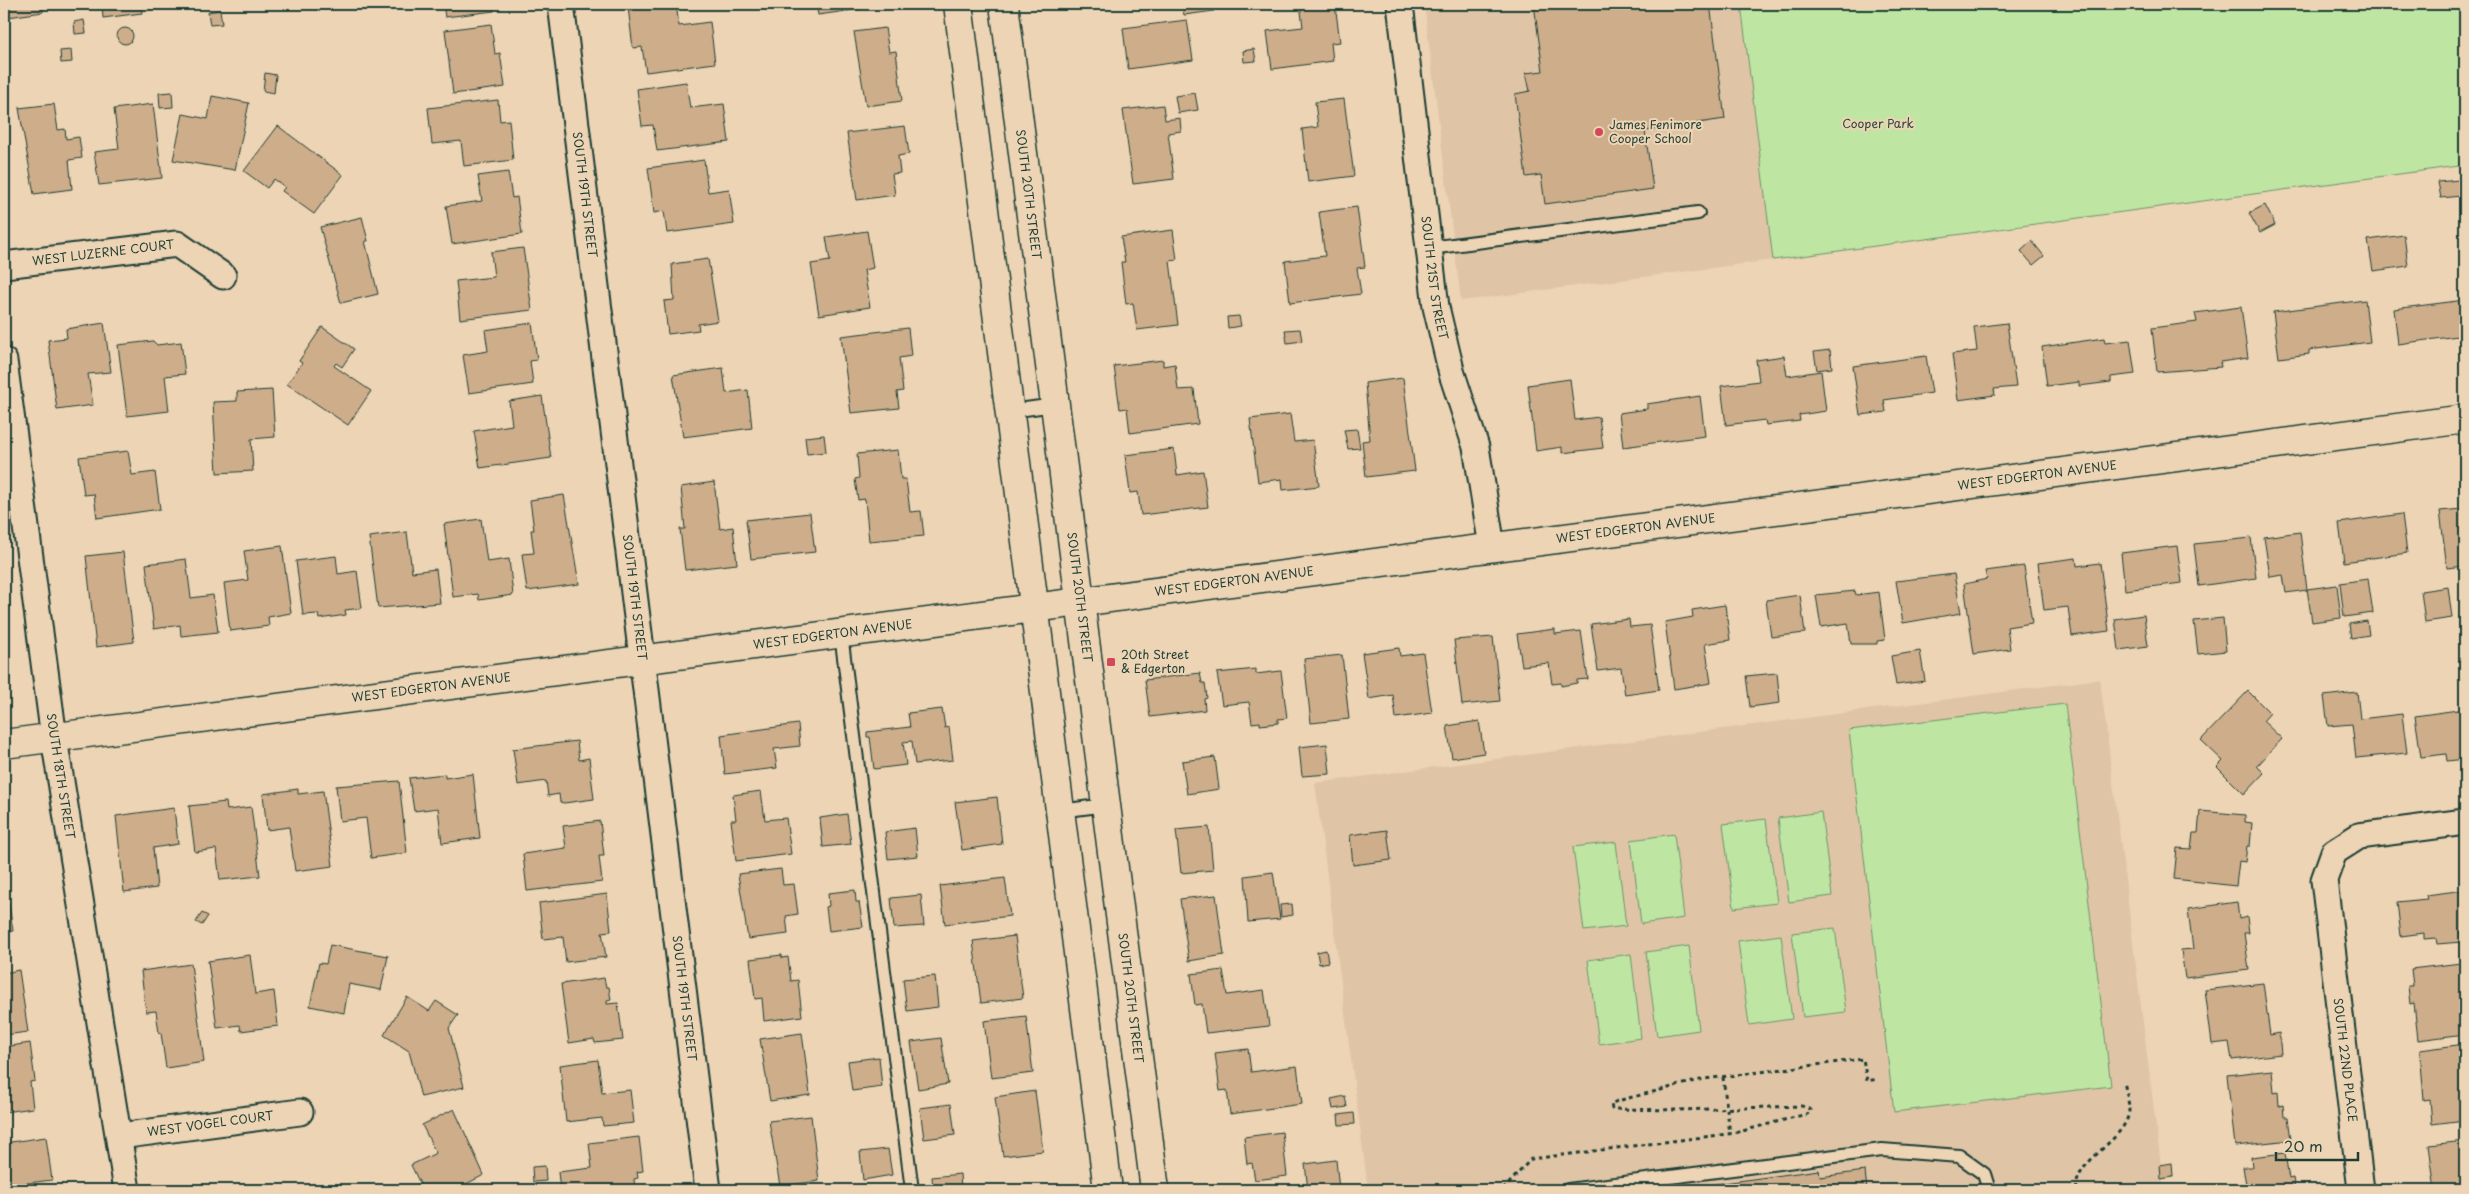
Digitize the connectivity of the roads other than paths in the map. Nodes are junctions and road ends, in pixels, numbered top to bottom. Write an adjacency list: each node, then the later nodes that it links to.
1 (561, 4): 17 (street, SOUTH 19TH STREET)
2 (958, 4): 11 (street)
3 (1004, 4): 10 (street, SOUTH 20TH STREET)
4 (1400, 4): 6 (street, SOUTH 21ST STREET)
5 (1698, 213): 6 (lane)
6 (1430, 248): 13 (street, SOUTH 21ST STREET)
7 (4, 264): 8 (street, WEST LUZERNE COURT)
8 (223, 276)
9 (4, 361): 18 (street, SOUTH 18TH STREET)
10 (1055, 406): 11 (lane); 14 (street, SOUTH 20TH STREET)
11 (1010, 411): 15 (street)
12 (2465, 419): 13 (street, WEST EDGERTON AVENUE)
13 (1492, 547): 14 (street, WEST EDGERTON AVENUE)
14 (1080, 603): 15 (street, WEST EDGERTON AVENUE); 20 (street, SOUTH 20TH STREET)
15 (1034, 609): 16 (street, WEST EDGERTON AVENUE); 21 (street)
16 (841, 634): 17 (street, WEST EDGERTON AVENUE); 27 (lane)
17 (642, 661): 18 (street, WEST EDGERTON AVENUE); 26 (street, SOUTH 19TH STREET)
18 (54, 738): 19 (street, WEST EDGERTON AVENUE); 24 (street, SOUTH 18TH STREET)
19 (4, 744)
20 (1106, 805): 21 (lane); 29 (street, SOUTH 20TH STREET)
21 (1060, 811): 28 (street)
22 (2465, 822): 32 (street, SOUTH 22ND PLACE)
23 (300, 1112): 24 (street, WEST VOGEL COURT)
24 (120, 1136): 25 (street, SOUTH 18TH STREET)
25 (127, 1190)
26 (708, 1190)
27 (912, 1190)
28 (1108, 1190)
29 (1155, 1190)
30 (1568, 1190): 31 (lane)
31 (1989, 1190)
32 (2361, 1190)

